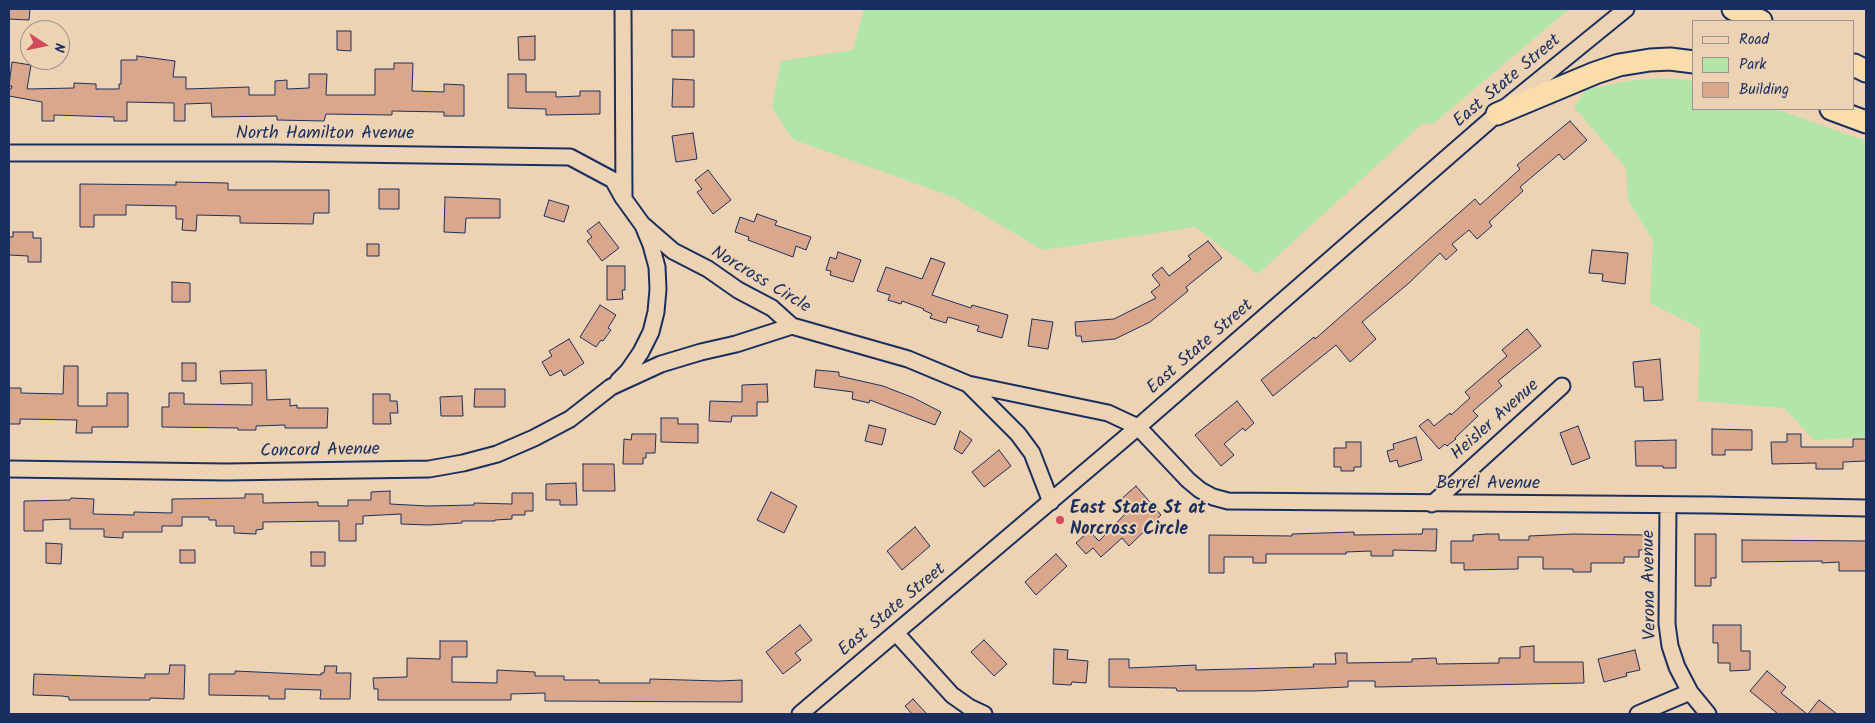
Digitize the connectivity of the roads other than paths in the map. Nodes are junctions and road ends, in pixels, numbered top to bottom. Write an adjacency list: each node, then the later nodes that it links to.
1 (623, 9): 8 (street)
2 (1626, 9): 5 (street, East State Street)
3 (1692, 62): 5 (highway)
4 (1834, 110): 6 (highway)
5 (1497, 114): 14 (street, East State Street)
6 (1866, 122)
7 (9, 154): 8 (street, North Hamilton Avenue)
8 (624, 199): 9 (street, Norcross Circle)
9 (642, 224): 10 (street, Norcross Circle); 13 (street, Concord Avenue)
10 (792, 326): 11 (street, Norcross Circle); 13 (street, Concord Avenue)
11 (968, 384): 14 (street, Norcross Circle); 16 (street)
12 (1562, 386): 17 (street, Heisler Avenue)
13 (612, 387): 15 (street, Concord Avenue)
14 (1138, 427): 16 (street, East State Street); 17 (street, Berrel Avenue)
15 (9, 469)
16 (1051, 502): 20 (street, East State Street)
17 (1432, 504): 18 (street, Berrel Avenue)
18 (1668, 504): 19 (street, Berrel Avenue); 21 (street, Verona Avenue)
19 (1866, 508)
20 (896, 633): 22 (street, East State Street); 23 (street)
21 (1690, 692): 24 (street); 25 (street, Verona Avenue)
22 (800, 714)
23 (984, 714)
24 (1638, 714)
25 (1708, 714)

